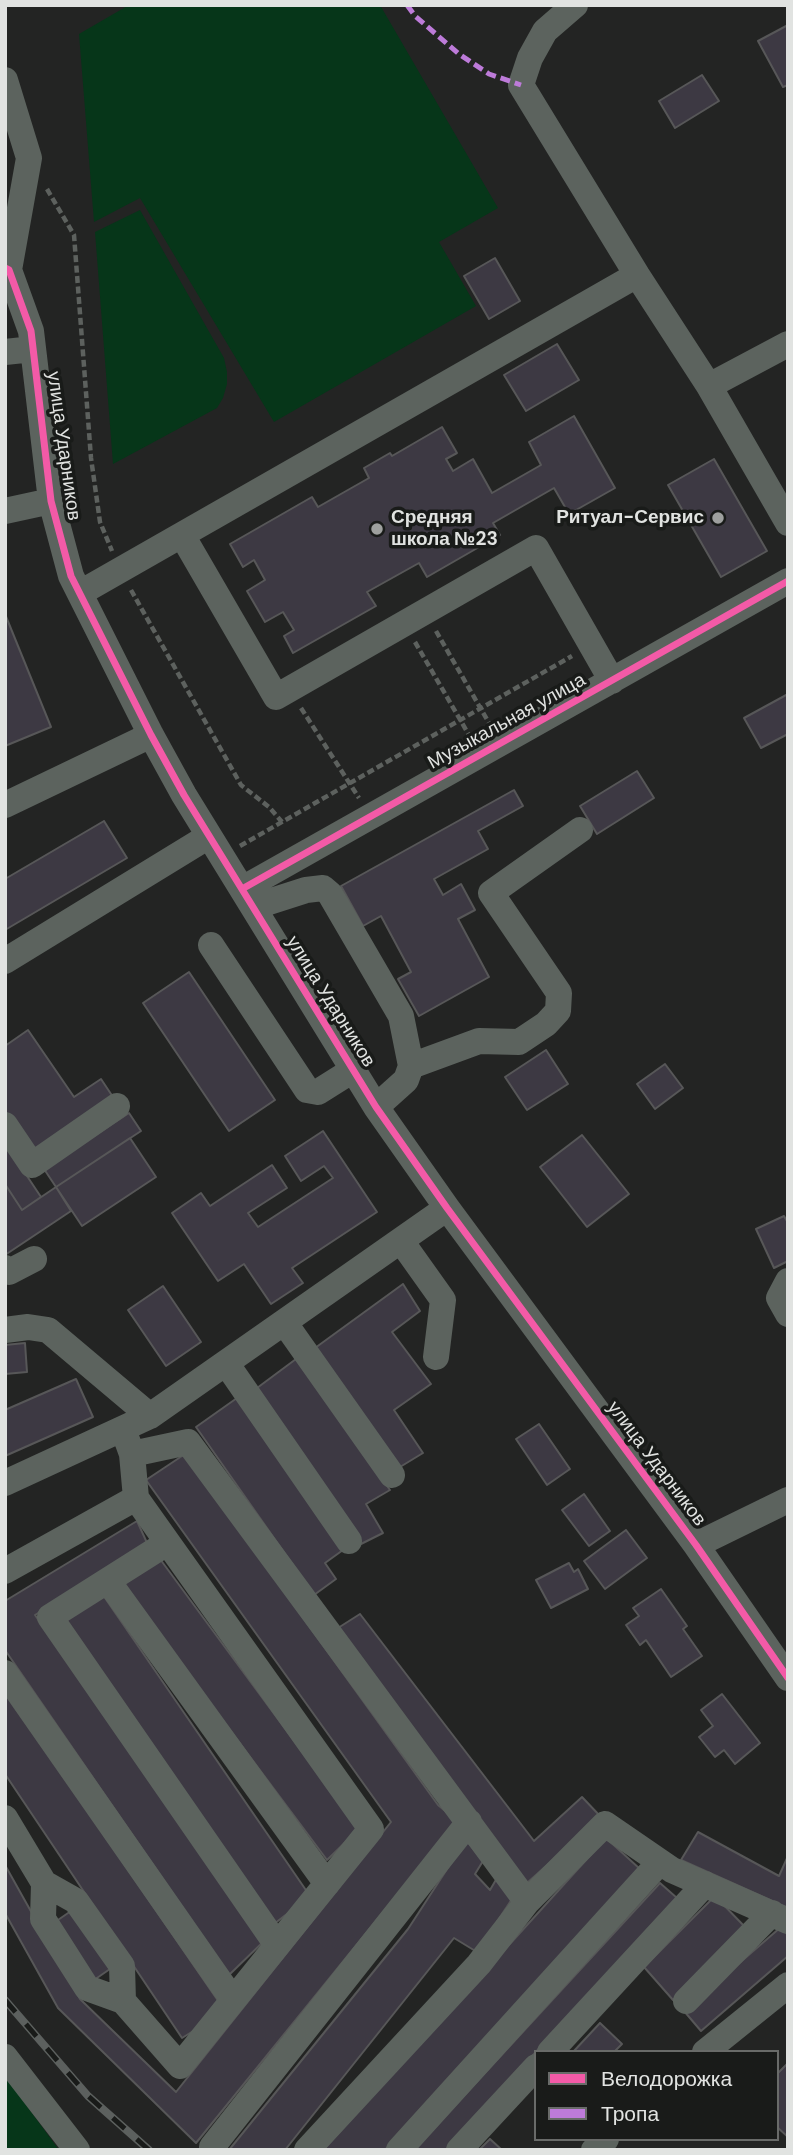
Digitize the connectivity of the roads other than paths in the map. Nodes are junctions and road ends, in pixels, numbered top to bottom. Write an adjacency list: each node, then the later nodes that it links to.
1 (575, 5): 4 (street)
2 (5, 80): 3 (street)
3 (7, 269): 6 (street, улица Ударников)
4 (637, 275): 8 (street); 12 (street)
5 (788, 344): 8 (street)
6 (33, 349): 7 (street); 9 (street, улица Ударников)
7 (5, 352)
8 (709, 386): 11 (street)
9 (51, 501): 10 (street); 14 (street, улица Ударников)
10 (5, 511)
11 (788, 523)
12 (183, 535): 14 (street); 15 (street)
13 (788, 582): 15 (street, Музыкальная улица)
14 (80, 593): 16 (street, улица Ударников)
15 (612, 681): 20 (street, Музыкальная улица)
16 (151, 735): 17 (street); 19 (street, улица Ударников)
17 (5, 805)
18 (580, 830): 23 (street)
19 (215, 846): 20 (street, улица Ударников); 22 (street)
20 (247, 898): 23 (street); 24 (street, улица Ударников)
21 (211, 945): 24 (street)
22 (5, 961)
23 (411, 1066): 26 (street)
24 (353, 1070): 26 (street, улица Ударников)
25 (117, 1106): 27 (street)
26 (376, 1107): 28 (street, улица Ударников)
27 (5, 1125)
28 (447, 1208): 29 (street); 46 (street, улица Ударников)
29 (401, 1241): 34 (street); 36 (street)
30 (34, 1259): 31 (street)
31 (5, 1268)
32 (788, 1281): 33 (street)
33 (788, 1314)
34 (284, 1322): 37 (street); 40 (street)
35 (5, 1329): 38 (street)
36 (436, 1357)
37 (226, 1363): 38 (street); 44 (street)
38 (150, 1416): 39 (street)
39 (128, 1442): 41 (street); 42 (street); 52 (street)
40 (392, 1475)
41 (5, 1483)
42 (136, 1499): 45 (street); 47 (street)
43 (788, 1500): 46 (street)
44 (349, 1541)
45 (167, 1543): 48 (street); 55 (street)
46 (696, 1545): 50 (street, улица Ударников)
47 (5, 1571)
48 (108, 1581): 55 (street); 59 (street)
49 (5, 1673): 61 (street)
50 (788, 1678)
51 (5, 1818): 54 (street)
52 (469, 1822): 57 (street); 68 (street)
53 (660, 1862): 56 (street); 57 (street); 71 (street)
54 (44, 1883): 62 (street); 62 (street)
55 (327, 1884): 59 (street)
56 (705, 1884): 58 (street); 64 (street)
57 (527, 1902): 70 (street)
58 (780, 1917): 63 (street)
59 (277, 1945): 61 (street)
60 (788, 1985): 65 (street)
61 (233, 2000): 62 (street)
62 (122, 2001)
63 (686, 2001)
64 (552, 2050)
65 (707, 2050)
66 (5, 2057): 69 (street)
67 (534, 2069): 72 (street)
68 (212, 2147)
69 (77, 2150)
70 (307, 2150)
71 (399, 2150)
72 (459, 2150)

